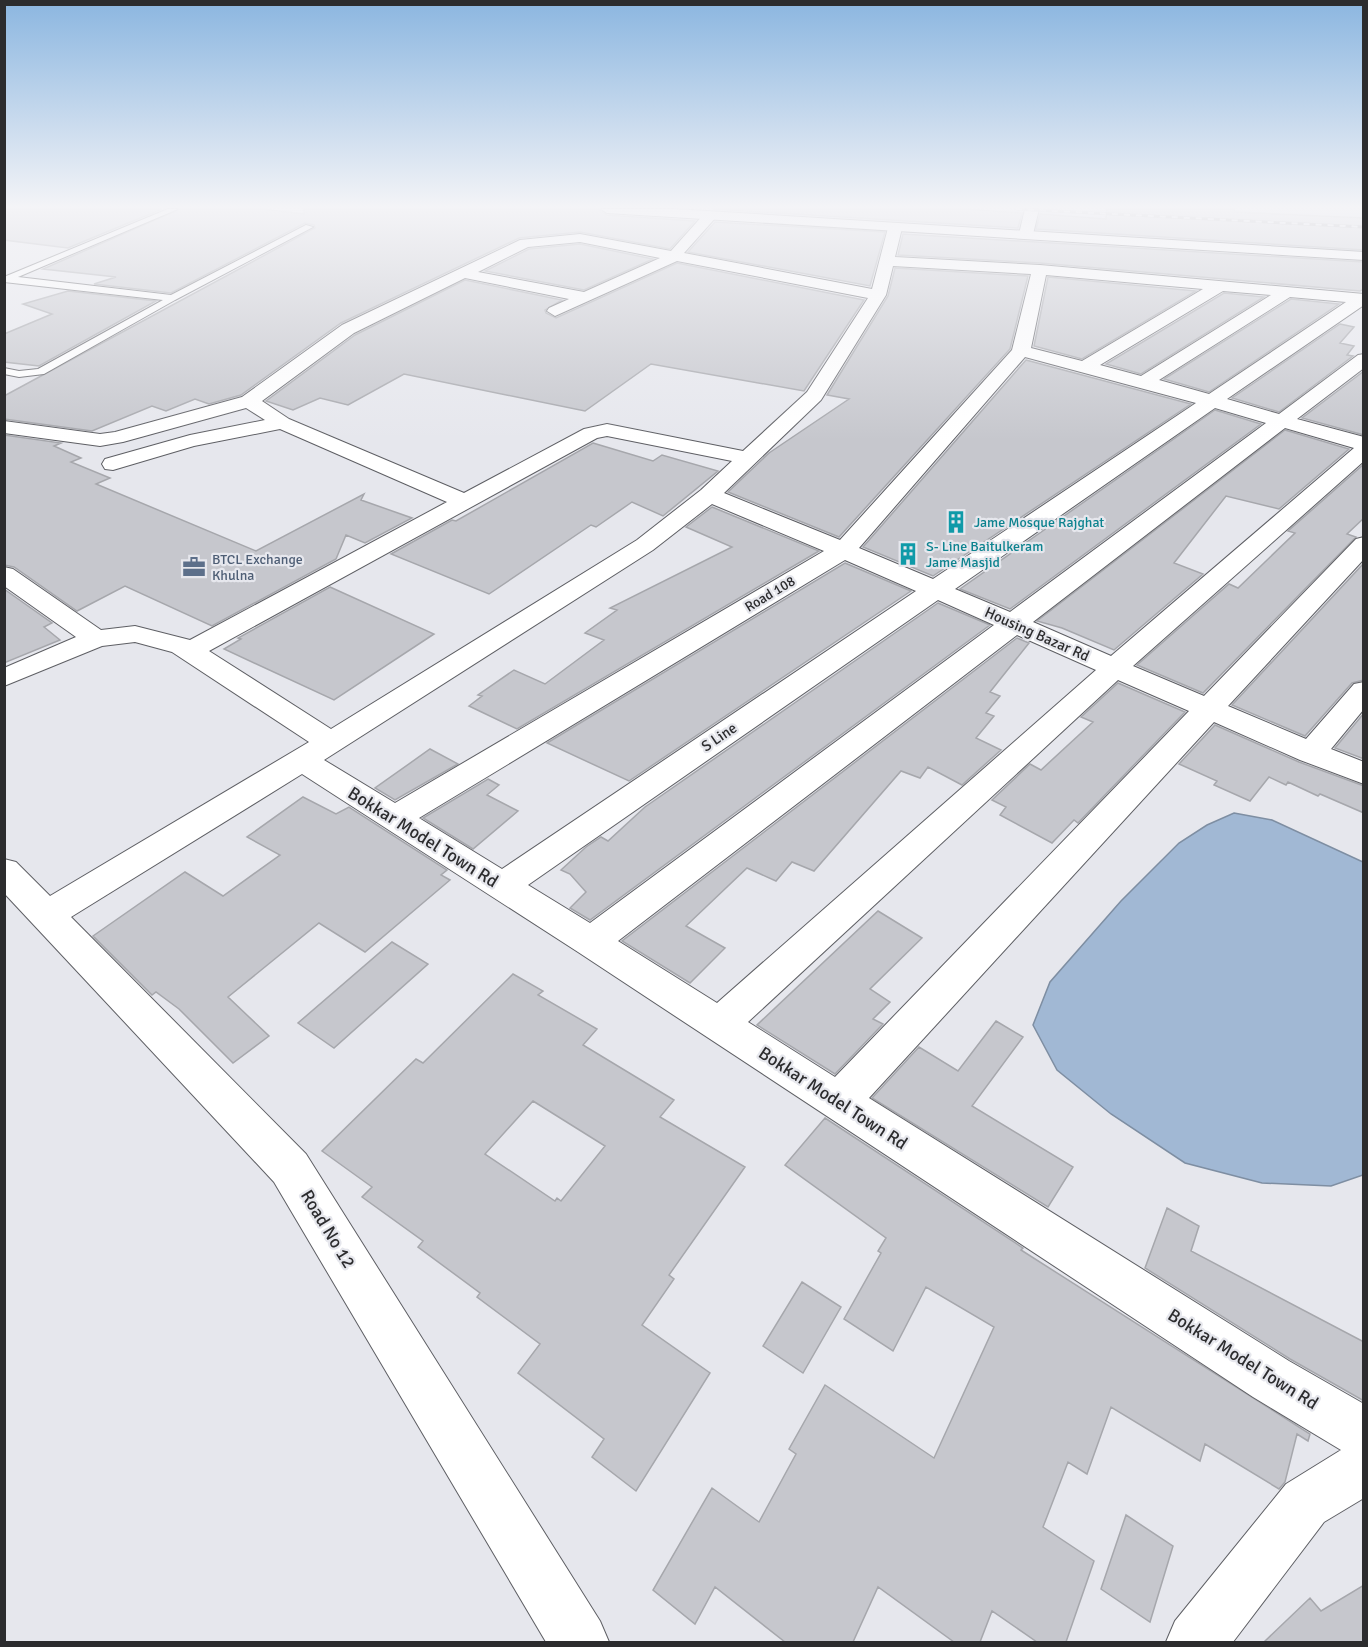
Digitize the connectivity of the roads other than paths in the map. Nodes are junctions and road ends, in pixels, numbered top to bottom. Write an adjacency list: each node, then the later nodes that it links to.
1 (66, 286): 14 (lane)
2 (195, 286): 14 (lane)
3 (436, 286): 22 (street)
4 (528, 286): 13 (street)
5 (610, 286): 13 (street)
6 (829, 286): 12 (street)
7 (880, 286): 12 (street)
8 (1036, 286): 17 (street, Road 108)
9 (1221, 286): 19 (street)
10 (1232, 286): 11 (street)
11 (1289, 291): 15 (street); 21 (street)
12 (878, 295): 29 (street)
13 (586, 297): 16 (street)
14 (172, 298): 20 (lane)
15 (1362, 299): 23 (street, S Line)
16 (555, 311)
17 (1021, 351): 19 (street); 34 (street, Road 108)
18 (1364, 359): 24 (street)
19 (1084, 367): 21 (street)
20 (4, 371)
21 (1144, 382): 23 (street)
22 (249, 401): 25 (street); 26 (street)
23 (1211, 401): 24 (street); 36 (street, S Line)
24 (1282, 421): 27 (street); 37 (street)
25 (282, 423): 30 (street); 32 (street)
26 (4, 427)
27 (1364, 444)
28 (1364, 450): 40 (street)
29 (747, 458): 31 (street); 32 (street)
30 (113, 464)
31 (709, 495): 34 (street, Housing Bazar Rd); 44 (street)
32 (465, 501): 39 (street)
33 (1364, 544): 43 (street)
34 (845, 549): 36 (street, Housing Bazar Rd); 47 (street, Road 108)
35 (4, 574): 38 (street)
36 (936, 590): 37 (street, Housing Bazar Rd); 49 (street, S Line)
37 (1015, 624): 40 (street, Housing Bazar Rd); 51 (street)
38 (96, 639): 39 (street, Bokkar Model Town Rd); 41 (street, Bokkar Model Town Rd)
39 (189, 651): 44 (street, Bokkar Model Town Rd)
40 (1113, 669): 43 (street, Housing Bazar Rd); 52 (street)
41 (4, 678)
42 (1364, 690): 45 (street)
43 (1208, 709): 45 (street, Housing Bazar Rd); 53 (street)
44 (317, 752): 47 (street, Bokkar Model Town Rd); 50 (street)
45 (1311, 753): 46 (street, Housing Bazar Rd)
46 (1364, 774)
47 (395, 818): 49 (street, Bokkar Model Town Rd)
48 (4, 872): 50 (street, Road No 12)
49 (502, 885): 51 (street, Bokkar Model Town Rd)
50 (47, 915): 56 (street, Road No 12)
51 (591, 942): 52 (street, Bokkar Model Town Rd)
52 (719, 1025): 53 (street, Bokkar Model Town Rd)
53 (839, 1101): 54 (street, Bokkar Model Town Rd)
54 (1364, 1434)
55 (1364, 1467): 57 (street)
56 (579, 1642)
57 (1196, 1642)

